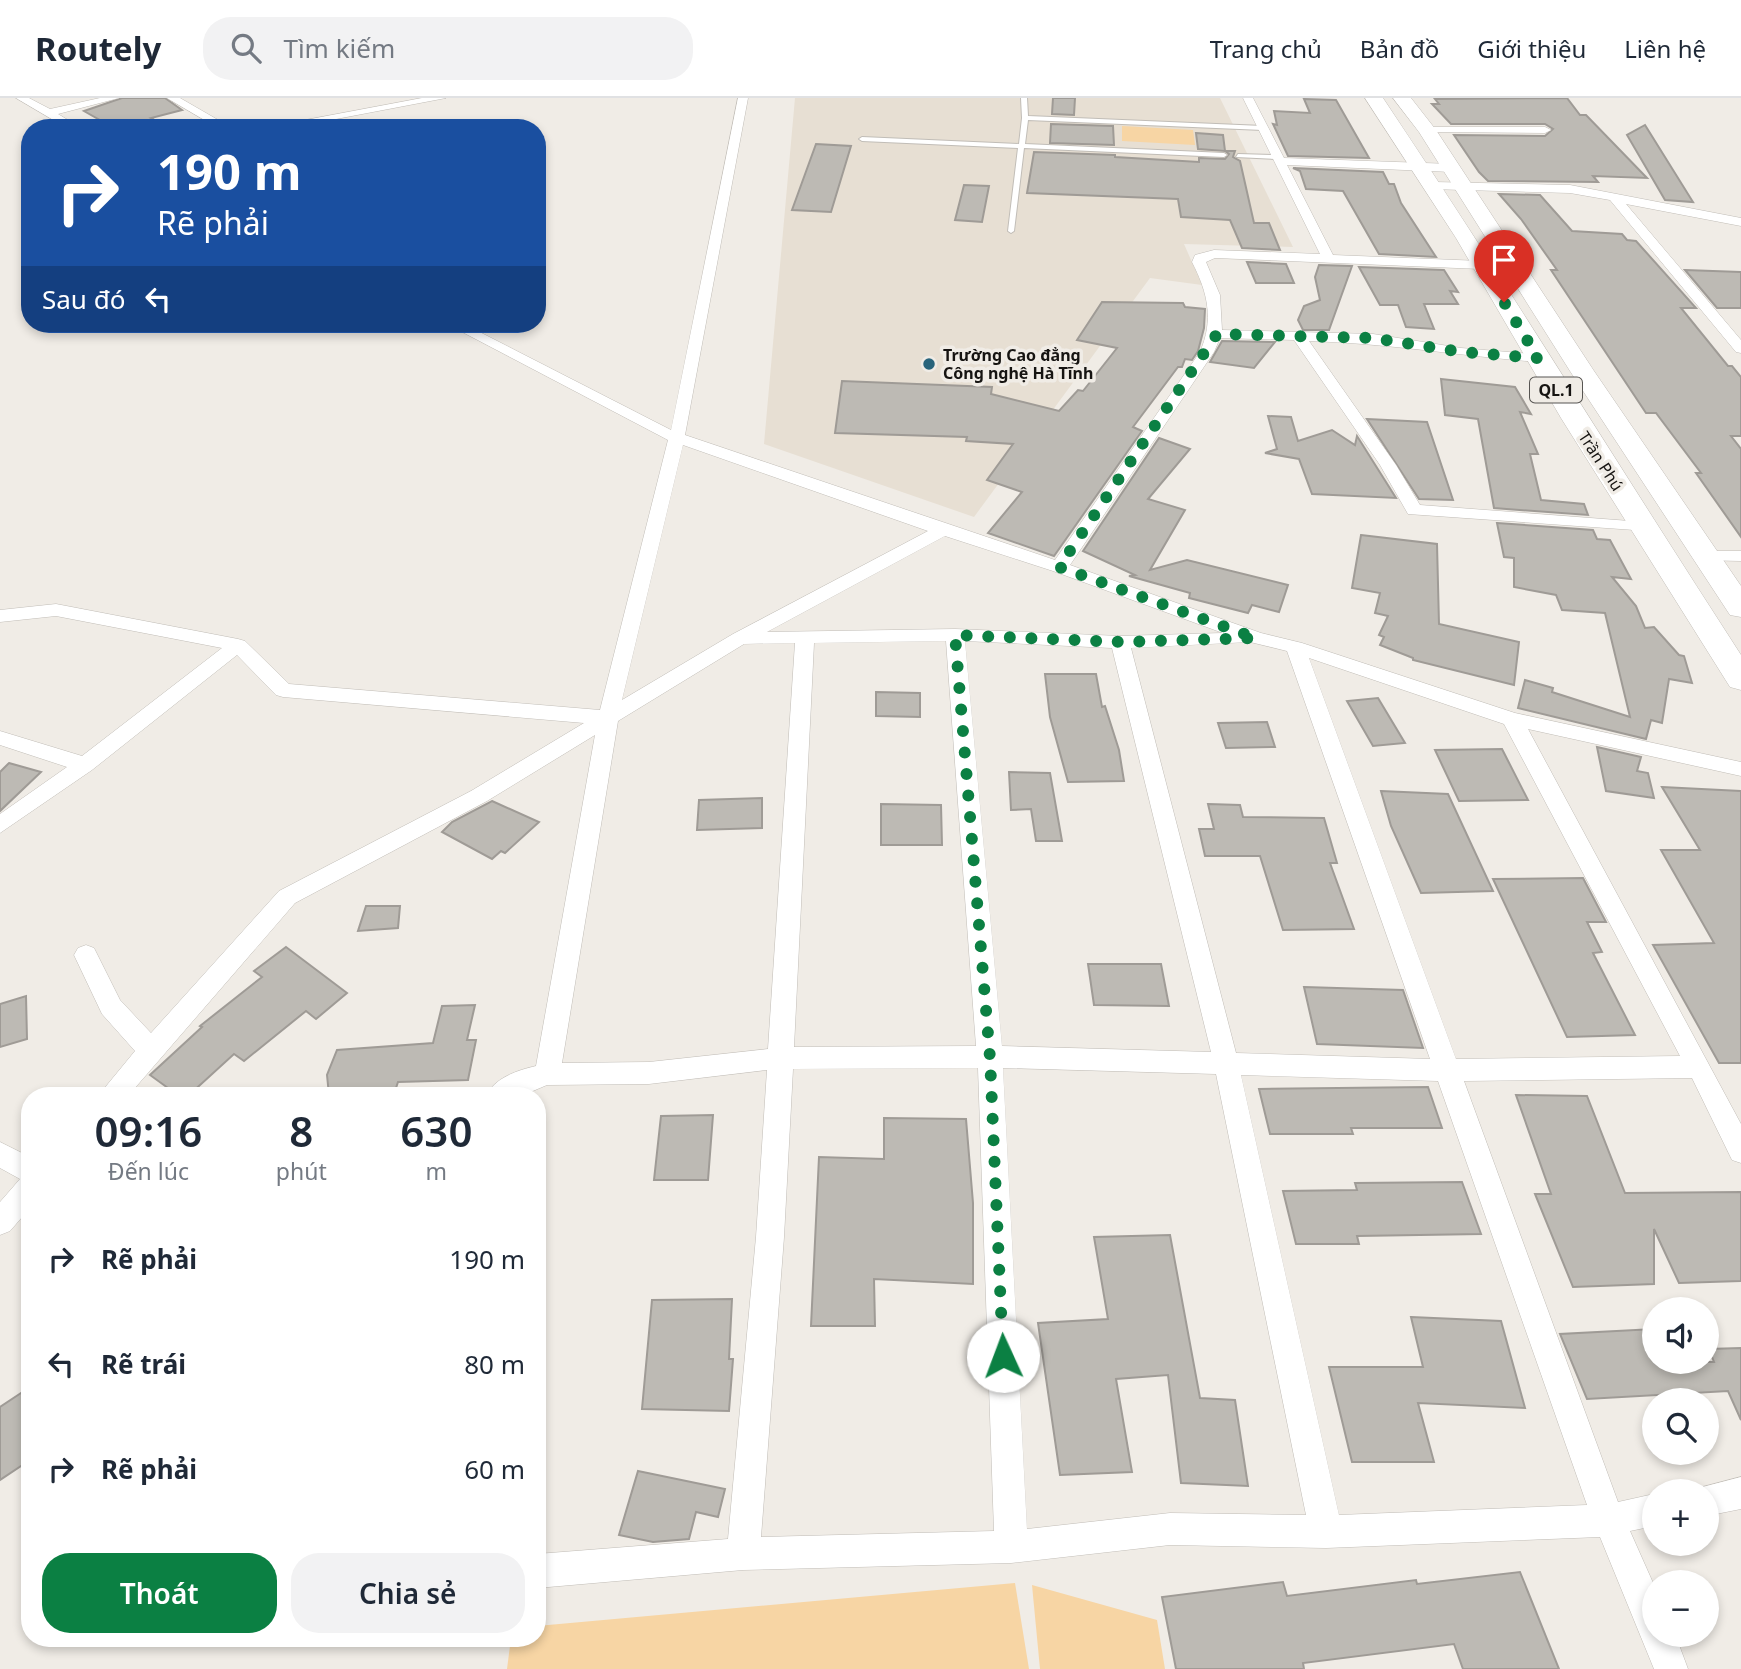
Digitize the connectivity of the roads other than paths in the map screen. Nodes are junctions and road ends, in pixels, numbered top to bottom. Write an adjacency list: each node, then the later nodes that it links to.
1 (21, 98): 12 (street)
2 (114, 98): 12 (street)
3 (172, 98): 15 (street)
4 (378, 98): 11 (street)
5 (441, 98): 11 (street)
6 (743, 98): 37 (street)
7 (1024, 98): 13 (lane)
8 (1248, 98): 17 (street)
9 (1374, 98): 25 (main road, Trần Phú / QL.1)
10 (1402, 98): 18 (main road, Trần Phú / QL.1)
11 (388, 107): 16 (street)
12 (48, 113): 14 (street)
13 (1025, 118): 17 (lane); 21 (lane)
14 (59, 119)
15 (210, 119)
16 (319, 119)
17 (1263, 128): 24 (street)
18 (1427, 130): 19 (street); 26 (main road, Trần Phú / QL.1)
19 (1545, 130)
20 (862, 139): 21 (lane)
21 (1021, 147): 22 (lane); 29 (lane)
22 (1224, 155)
23 (1238, 156): 24 (lane)
24 (1276, 157): 25 (street); 30 (street)
25 (1423, 170): 26 (street); 26 (street); 31 (main road, Trần Phú / QL.1)
26 (1454, 171): 27 (street); 40 (main road, Trần Phú / QL.1)
27 (1614, 197): 28 (street); 35 (street)
28 (1741, 222)
29 (1011, 231)
30 (1329, 260): 31 (street); 33 (street)
31 (1481, 265): 36 (main road, Trần Phú / QL.1)
32 (472, 333): 37 (street)
33 (1217, 334): 34 (street); 42 (street)
34 (1299, 337): 36 (street); 38 (street)
35 (1741, 349)
36 (1538, 358): 38 (main road, Trần Phú / QL.1)
37 (677, 437): 39 (street); 53 (street)
38 (1643, 527): 52 (main road, Trần Phú / QL.1)
39 (943, 530): 42 (street); 46 (street)
40 (1705, 556): 41 (street); 43 (main road, Trần Phú / QL.1)
41 (1741, 556)
42 (1059, 567): 48 (street)
43 (1741, 608)
44 (0, 616): 50 (street)
45 (955, 635): 47 (street); 49 (street); 62 (street)
46 (740, 638): 47 (street); 53 (street)
47 (805, 638): 61 (street)
48 (1256, 638): 49 (street); 51 (street)
49 (1121, 642): 63 (street)
50 (238, 645): 53 (street); 56 (street)
51 (1295, 647): 54 (street); 65 (street)
52 (1741, 680)
53 (608, 718): 60 (street); 66 (street)
54 (1512, 719): 57 (street); 64 (street)
55 (0, 738): 56 (street)
56 (85, 765): 58 (street)
57 (1741, 769)
58 (0, 825)
59 (86, 955): 60 (street)
60 (151, 1051): 67 (street)
61 (781, 1058): 62 (street); 66 (street); 80 (street)
62 (990, 1058): 63 (street); 79 (street)
63 (1226, 1063): 65 (street); 78 (street)
64 (1699, 1067): 65 (street); 69 (street)
65 (1446, 1070): 77 (street)
66 (547, 1074): 68 (street)
67 (119, 1087)
68 (512, 1087)
69 (1741, 1151)
70 (0, 1154): 71 (street)
71 (21, 1166)
72 (21, 1198): 73 (street)
73 (0, 1222)
74 (1741, 1493): 75 (street)
75 (1719, 1497)
76 (1642, 1513): 77 (street)
77 (1609, 1520): 78 (street); 82 (street)
78 (1326, 1532): 79 (street)
79 (1012, 1547): 80 (street)
80 (743, 1554): 81 (street)
81 (546, 1570)
82 (1642, 1597)
83 (1663, 1647): 84 (street)
84 (1671, 1669)

